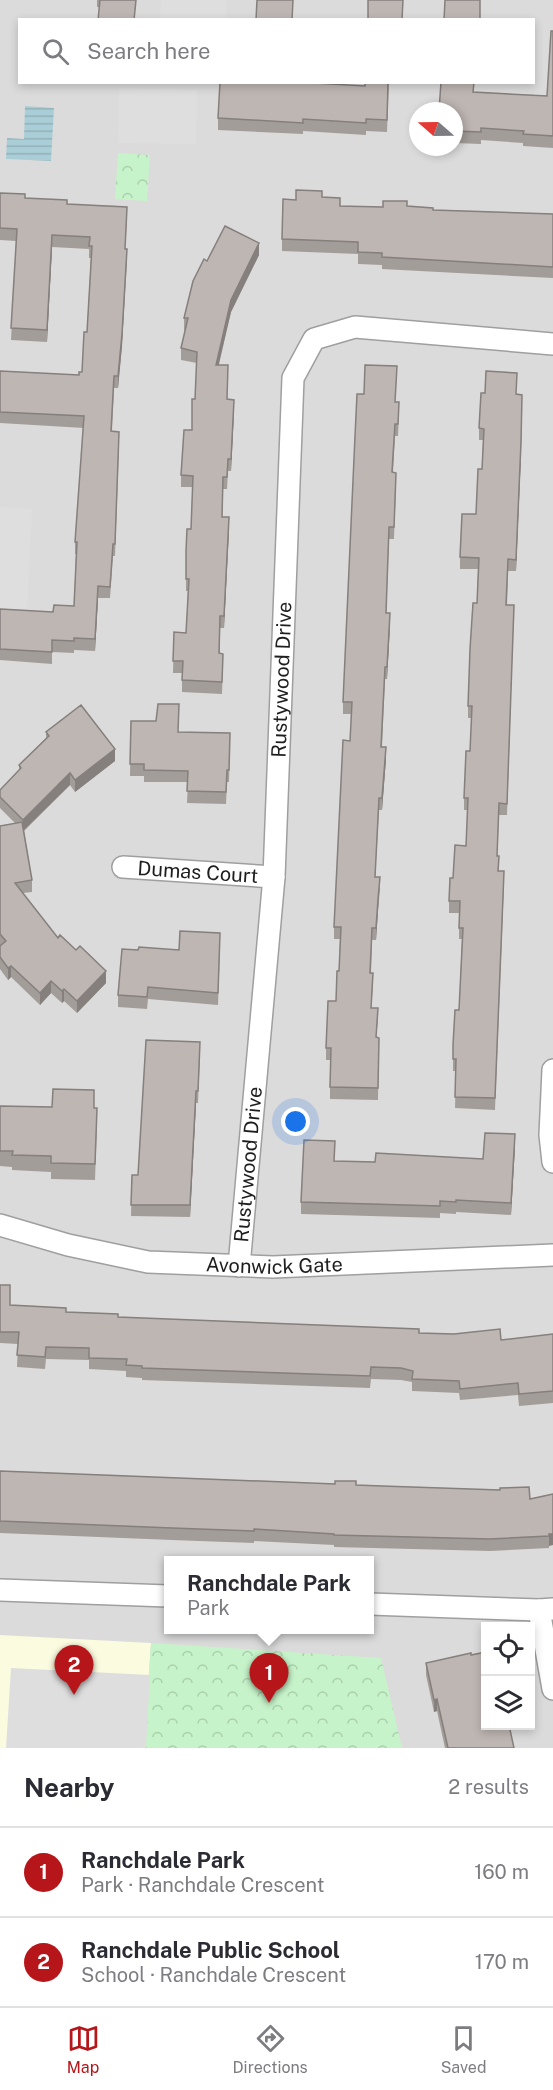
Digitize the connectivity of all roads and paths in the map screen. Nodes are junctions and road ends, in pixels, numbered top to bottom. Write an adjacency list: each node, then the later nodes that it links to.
1 (553, 344): 3 (street, Rustywood Drive)
2 (123, 867): 3 (street, Dumas Court)
3 (274, 877): 8 (street, Rustywood Drive)
4 (553, 1070): 5 (street)
5 (553, 1162)
6 (0, 1225): 8 (street, Avonwick Gate)
7 (553, 1255): 8 (street, Avonwick Gate)
8 (239, 1266)
9 (0, 1590): 10 (street)
10 (164, 1596)
11 (374, 1604): 12 (street)
12 (546, 1609): 13 (street)
13 (553, 1689)

